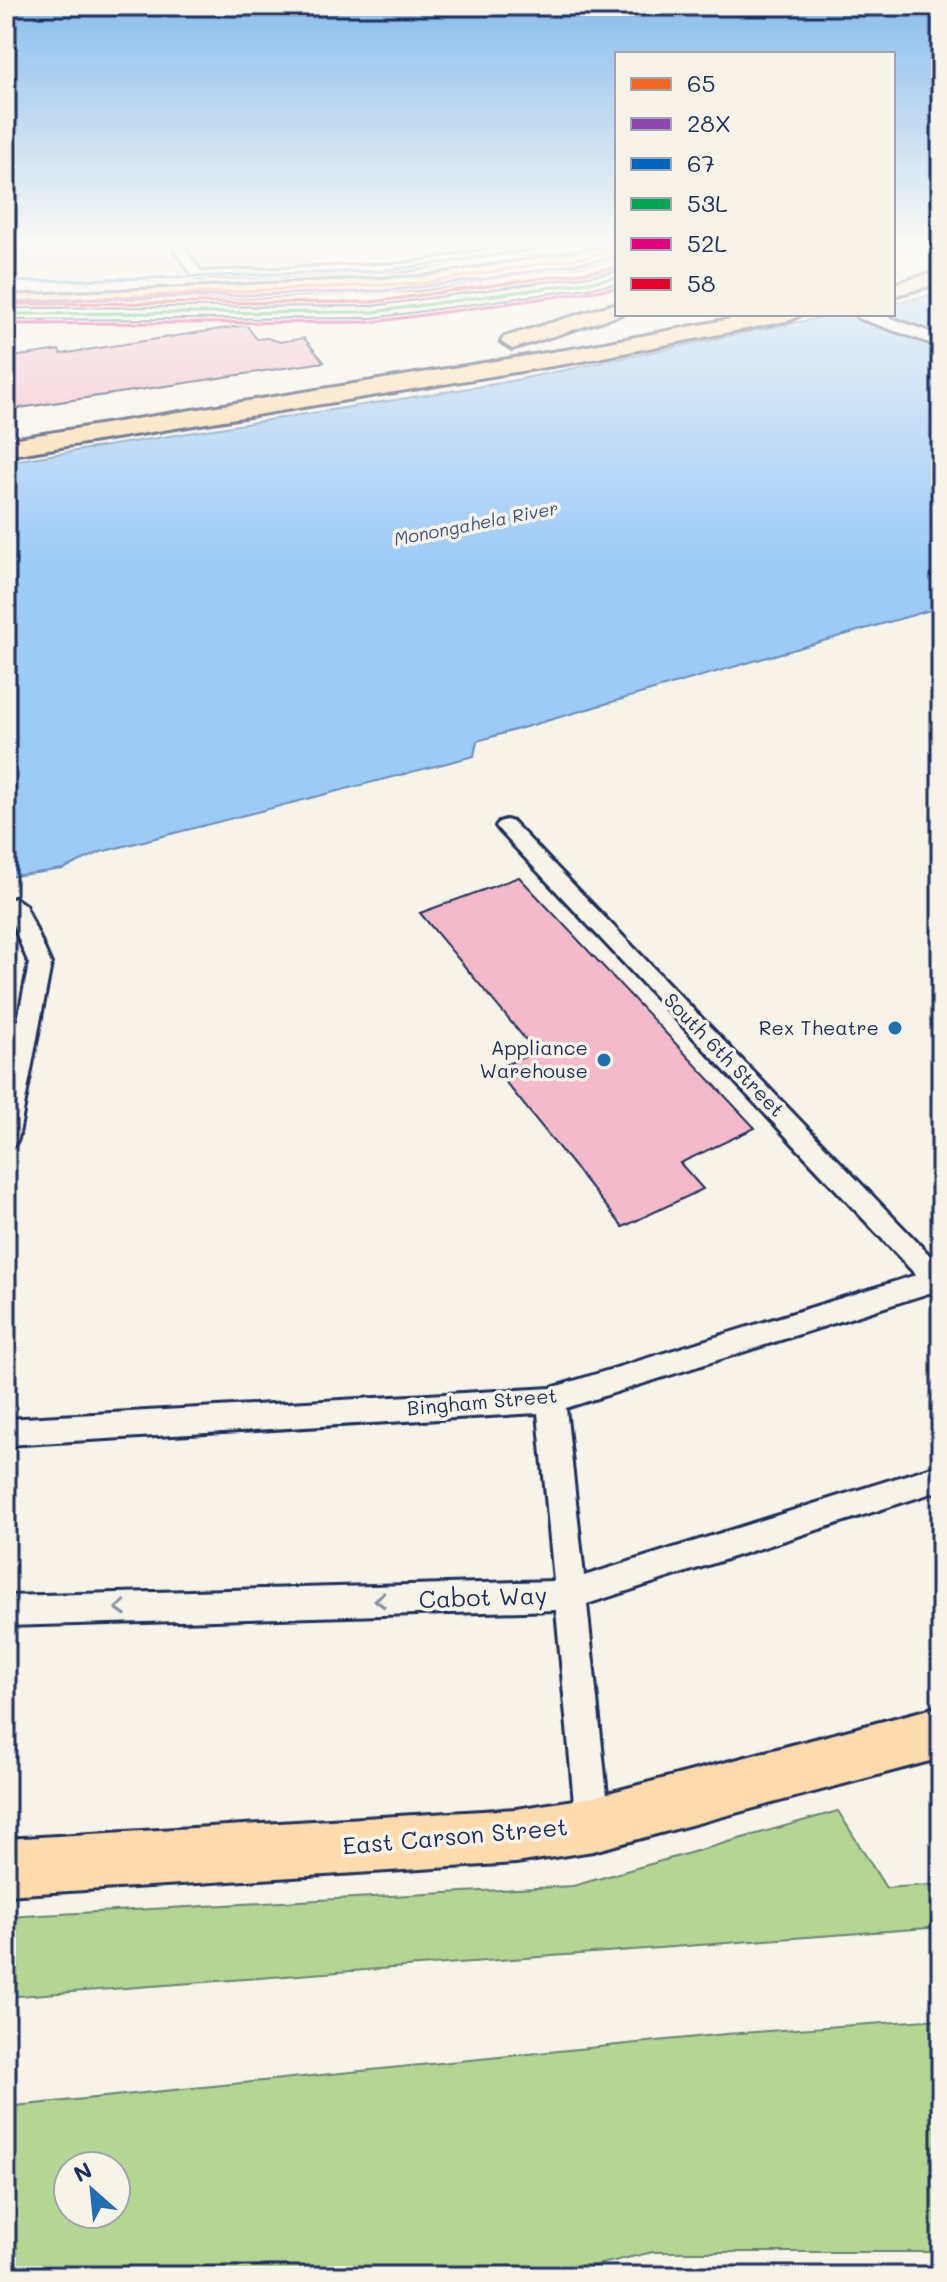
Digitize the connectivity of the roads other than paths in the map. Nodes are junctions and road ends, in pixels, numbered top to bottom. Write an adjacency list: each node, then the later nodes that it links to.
1 (470, 352): 3 (highway)
2 (591, 352): 4 (highway)
3 (6, 434)
4 (6, 448)
5 (506, 826): 8 (street, South 6th Street)
6 (15, 905): 7 (street)
7 (6, 1139)
8 (940, 1281): 9 (street, Bingham Street)
9 (551, 1400): 10 (street, Bingham Street); 12 (street)
10 (6, 1432)
11 (941, 1477): 12 (street, Cabot Way)
12 (570, 1595): 13 (street, Cabot Way, one-way to 13); 15 (street)
13 (6, 1611)
14 (941, 1732): 15 (main road, East Carson Street)
15 (593, 1824): 16 (main road, East Carson Street)
16 (6, 1867)

